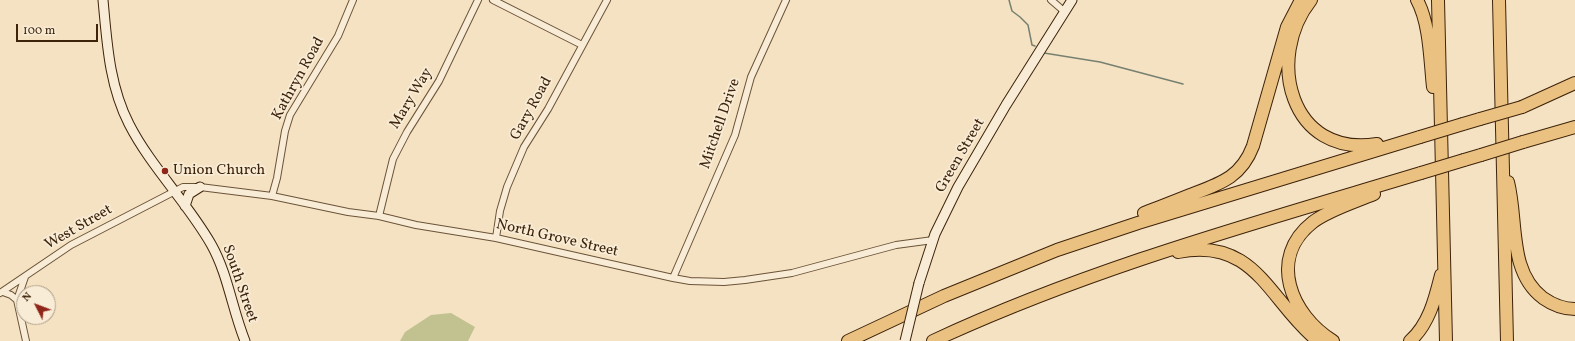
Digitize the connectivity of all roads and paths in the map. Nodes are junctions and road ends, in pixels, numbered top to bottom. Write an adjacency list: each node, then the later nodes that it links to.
1 (103, 0): 29 (main road, South Street)
2 (353, 0): 30 (street, Kathryn Road)
3 (478, 0): 32 (street, Mary Way)
4 (493, 0): 17 (street)
5 (607, 0): 17 (street, Gary Road)
6 (786, 0): 39 (street, Mitchell Drive)
7 (1051, 0): 15 (street)
8 (1072, 0): 15 (main road, Green Street)
9 (1301, 0): 35 (highway)
10 (1311, 0): 24 (highway)
11 (1417, 0): 22 (highway)
12 (1438, 0): 22 (highway)
13 (1499, 0): 16 (highway)
14 (1505, 0): 16 (highway)
15 (1065, 12): 34 (main road, Green Street)
16 (1499, 21): 26 (highway)
17 (582, 45): 33 (street, Gary Road)
18 (1575, 83): 20 (highway)
19 (1575, 91): 20 (highway)
20 (1522, 107): 24 (highway, bridge)
21 (1575, 127): 25 (highway)
22 (1441, 128): 36 (highway)
23 (1575, 133): 25 (highway)
24 (1420, 137): 35 (highway)
25 (1523, 142): 27 (highway, bridge)
26 (1503, 162): 43 (highway); 54 (highway)
27 (1421, 173): 37 (highway); 51 (highway)
28 (200, 187): 29 (street, North Grove Street); 30 (street, North Grove Street); 31 (main road)
29 (174, 191): 31 (main road, South Street); 38 (street, West Street)
30 (272, 196): 32 (street, North Grove Street)
31 (185, 206): 46 (main road, South Street)
32 (379, 216): 33 (street, North Grove Street)
33 (496, 238): 39 (street, North Grove Street)
34 (933, 240): 39 (street, North Grove Street); 48 (main road, Green Street, bridge)
35 (1057, 250): 47 (highway)
36 (1444, 263): 52 (highway); 53 (highway)
37 (1103, 271): 49 (highway); 50 (highway)
38 (26, 276): 40 (street); 41 (street, West Street)
39 (673, 278)
40 (22, 285)
41 (1, 292): 42 (street)
42 (16, 299)
43 (1575, 309)
44 (22, 325): 45 (street)
45 (26, 341)
46 (245, 341)
47 (848, 341)
48 (905, 341)
49 (933, 341)
50 (1318, 341)
51 (1333, 341)
52 (1410, 341)
53 (1446, 341)
54 (1508, 341)

